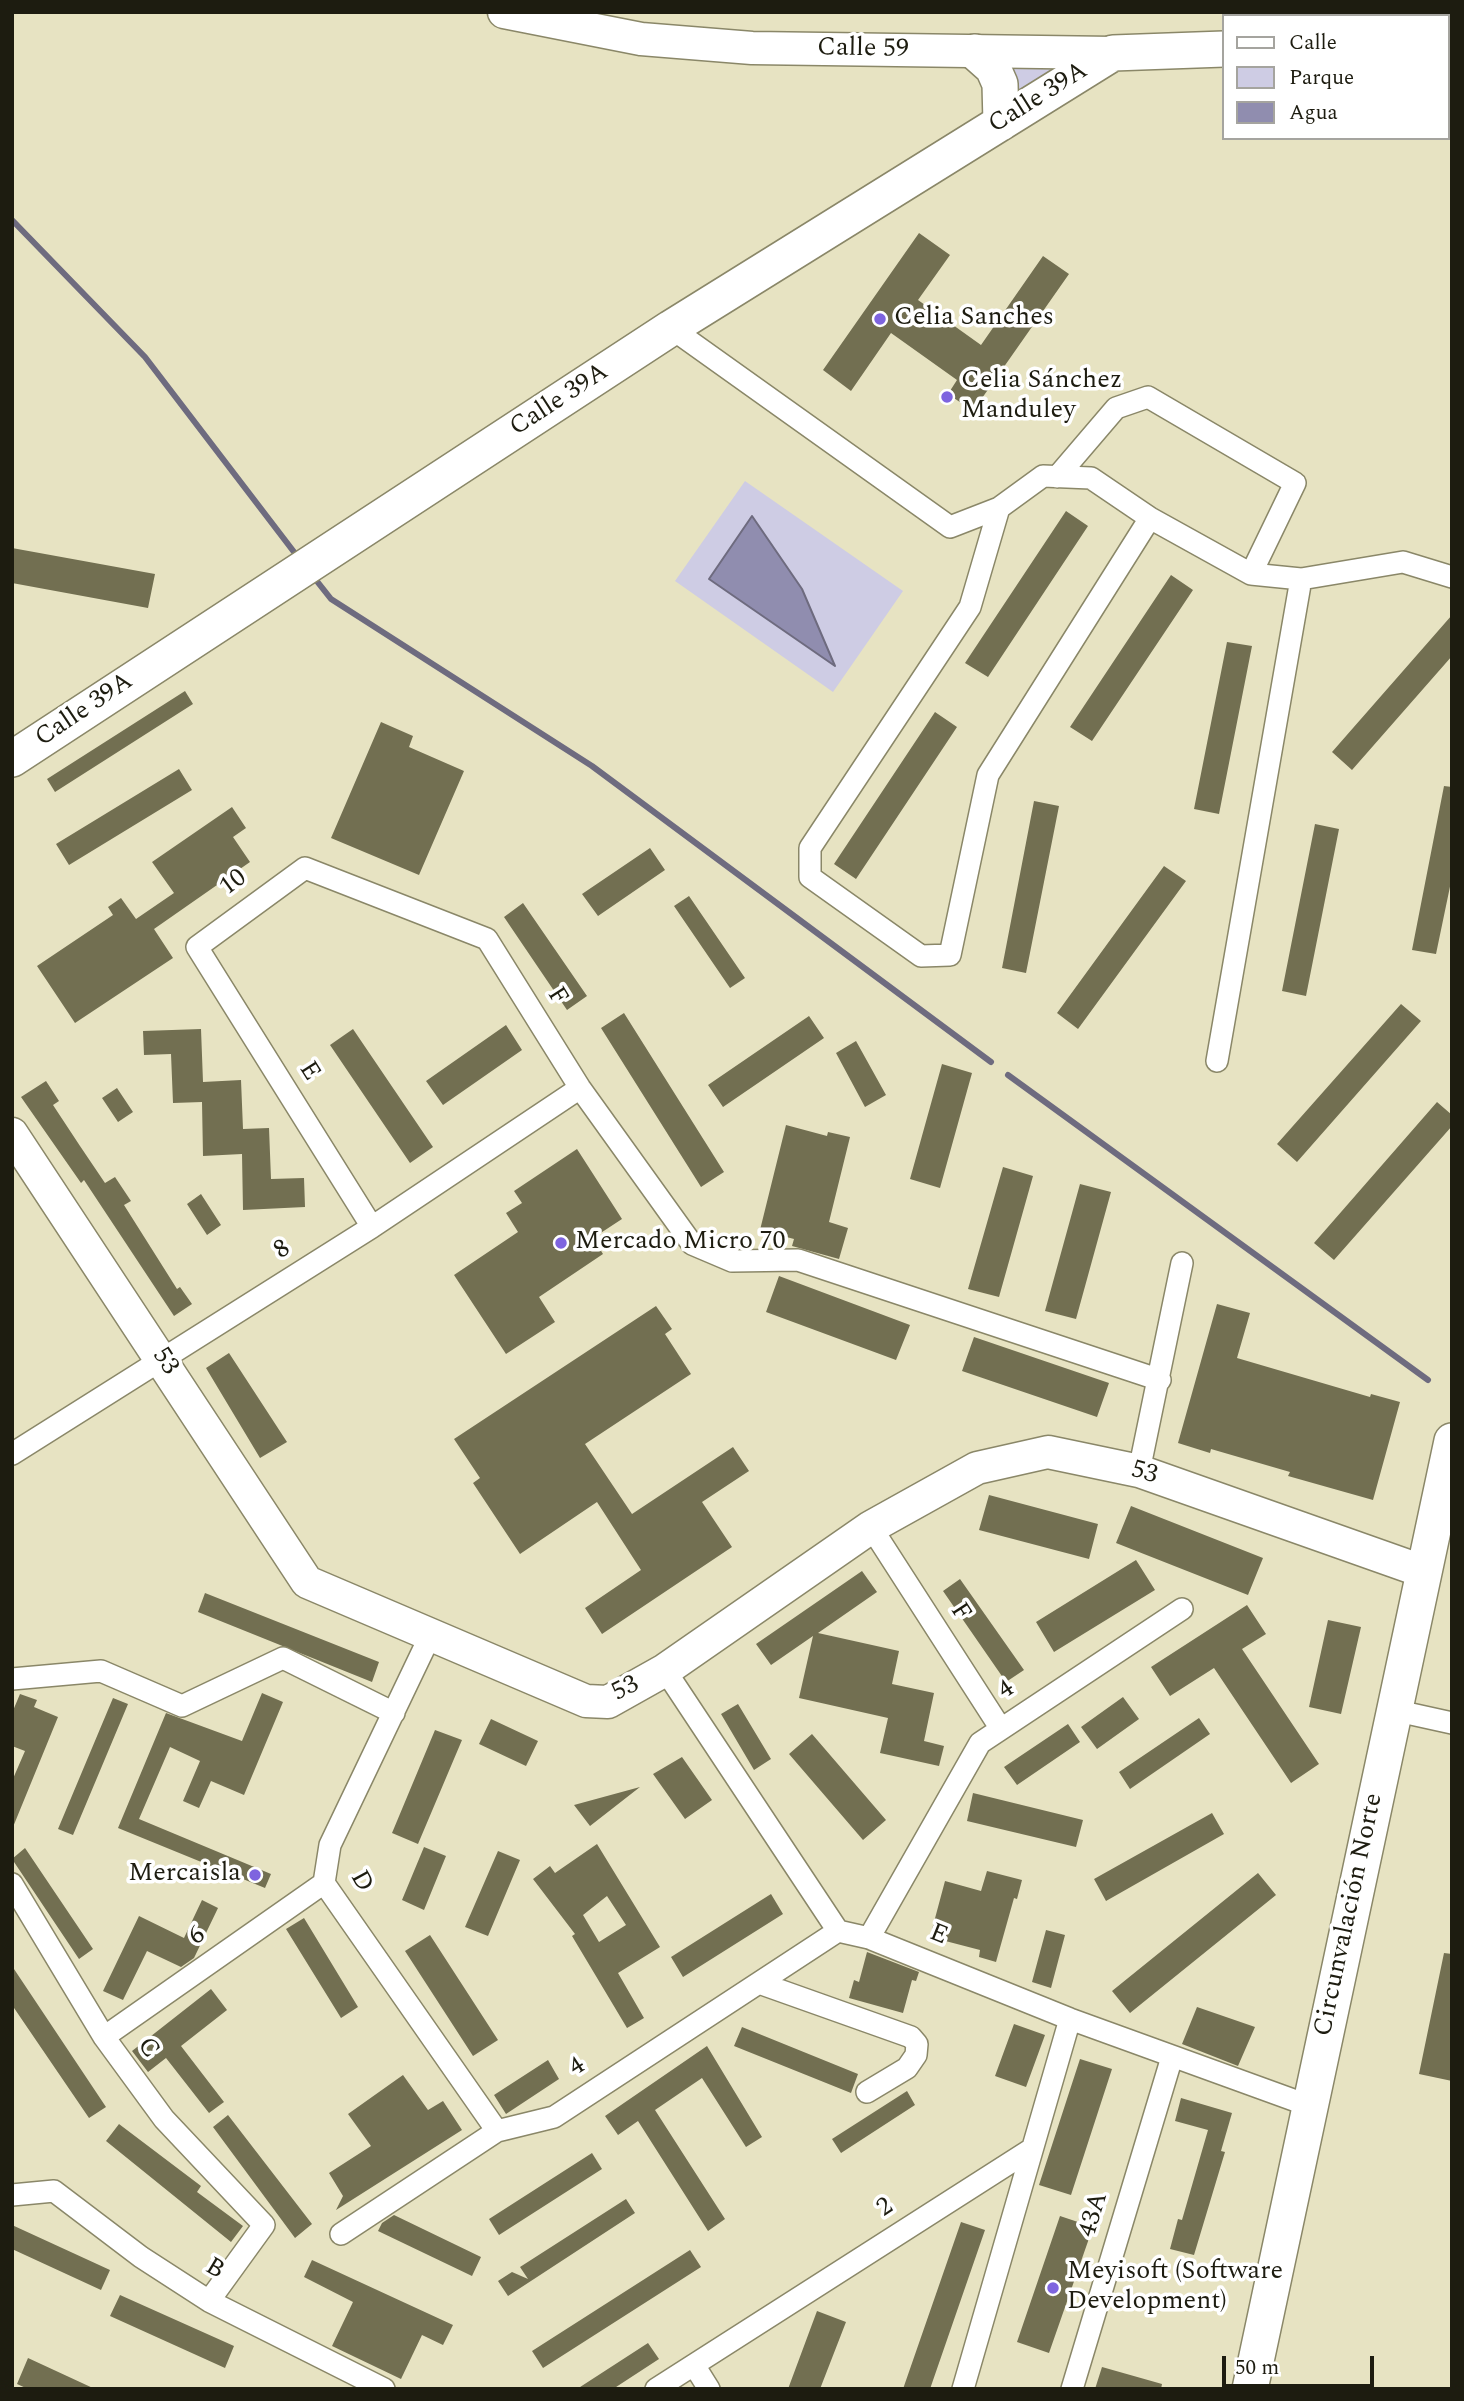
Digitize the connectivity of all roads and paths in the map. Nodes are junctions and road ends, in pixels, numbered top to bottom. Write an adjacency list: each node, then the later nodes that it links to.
1 (504, 12): 3 (street, Calle 59)
2 (1222, 50): 4 (main road, Calle 59)
3 (975, 52): 4 (street, Calle 59); 5 (main road)
4 (1113, 53): 5 (main road, Calle 39A)
5 (1000, 123): 6 (main road, Calle 39A)
6 (671, 328): 8 (street); 13 (main road, Calle 39A)
7 (1057, 477): 8 (street); 9 (street); 10 (street)
8 (999, 508): 9 (street)
9 (1150, 519): 10 (street)
10 (1251, 574): 12 (street)
11 (1452, 577): 12 (street)
12 (1301, 579): 16 (street)
13 (12, 759)
14 (305, 867): 15 (street, 10); 17 (street, F)
15 (197, 947): 19 (street, E)
16 (1217, 1061)
17 (580, 1088): 19 (street, 8); 22 (street, F)
18 (12, 1134): 21 (street, 53)
19 (372, 1227): 21 (street, 8)
20 (1182, 1263): 22 (street)
21 (163, 1362): 24 (street, 8); 29 (street, 53)
22 (1160, 1380): 25 (street)
23 (1452, 1441): 27 (main road, Circunvalación Norte)
24 (12, 1454)
25 (1139, 1471): 26 (street, 53); 27 (street, 53)
26 (871, 1527): 30 (street, 53); 35 (street, F)
27 (1422, 1571): 32 (main road, Circunvalación Norte)
28 (1182, 1609): 35 (street, 4)
29 (429, 1636): 30 (street, 53); 33 (street, D)
30 (665, 1670): 38 (street)
31 (12, 1679): 33 (street)
32 (1393, 1710): 34 (street); 45 (main road, Circunvalación Norte)
33 (394, 1713): 36 (street, D)
34 (1452, 1723)
35 (1001, 1728): 39 (street, 4)
36 (324, 1883): 42 (street, 6); 46 (street, D)
37 (12, 1884): 42 (street, C)
38 (838, 1931): 39 (street, E); 40 (street, 4)
39 (869, 1938): 41 (street, E)
40 (759, 1983): 44 (street); 46 (street, 4)
41 (1070, 2019): 43 (street, E); 47 (street)
42 (104, 2037): 50 (street, C)
43 (1171, 2057): 45 (street, E); 56 (street, 43A)
44 (867, 2092)
45 (1310, 2106): 57 (main road, Circunvalación Norte)
46 (497, 2132): 49 (street, 4)
47 (1030, 2150): 51 (street, 2); 55 (street)
48 (19, 2194): 50 (street, B)
49 (341, 2234)
50 (209, 2301): 52 (street, B)
51 (694, 2365): 53 (street, 2); 54 (street)
52 (384, 2389)
53 (656, 2389)
54 (709, 2389)
55 (963, 2389)
56 (1072, 2389)
57 (1250, 2389)

